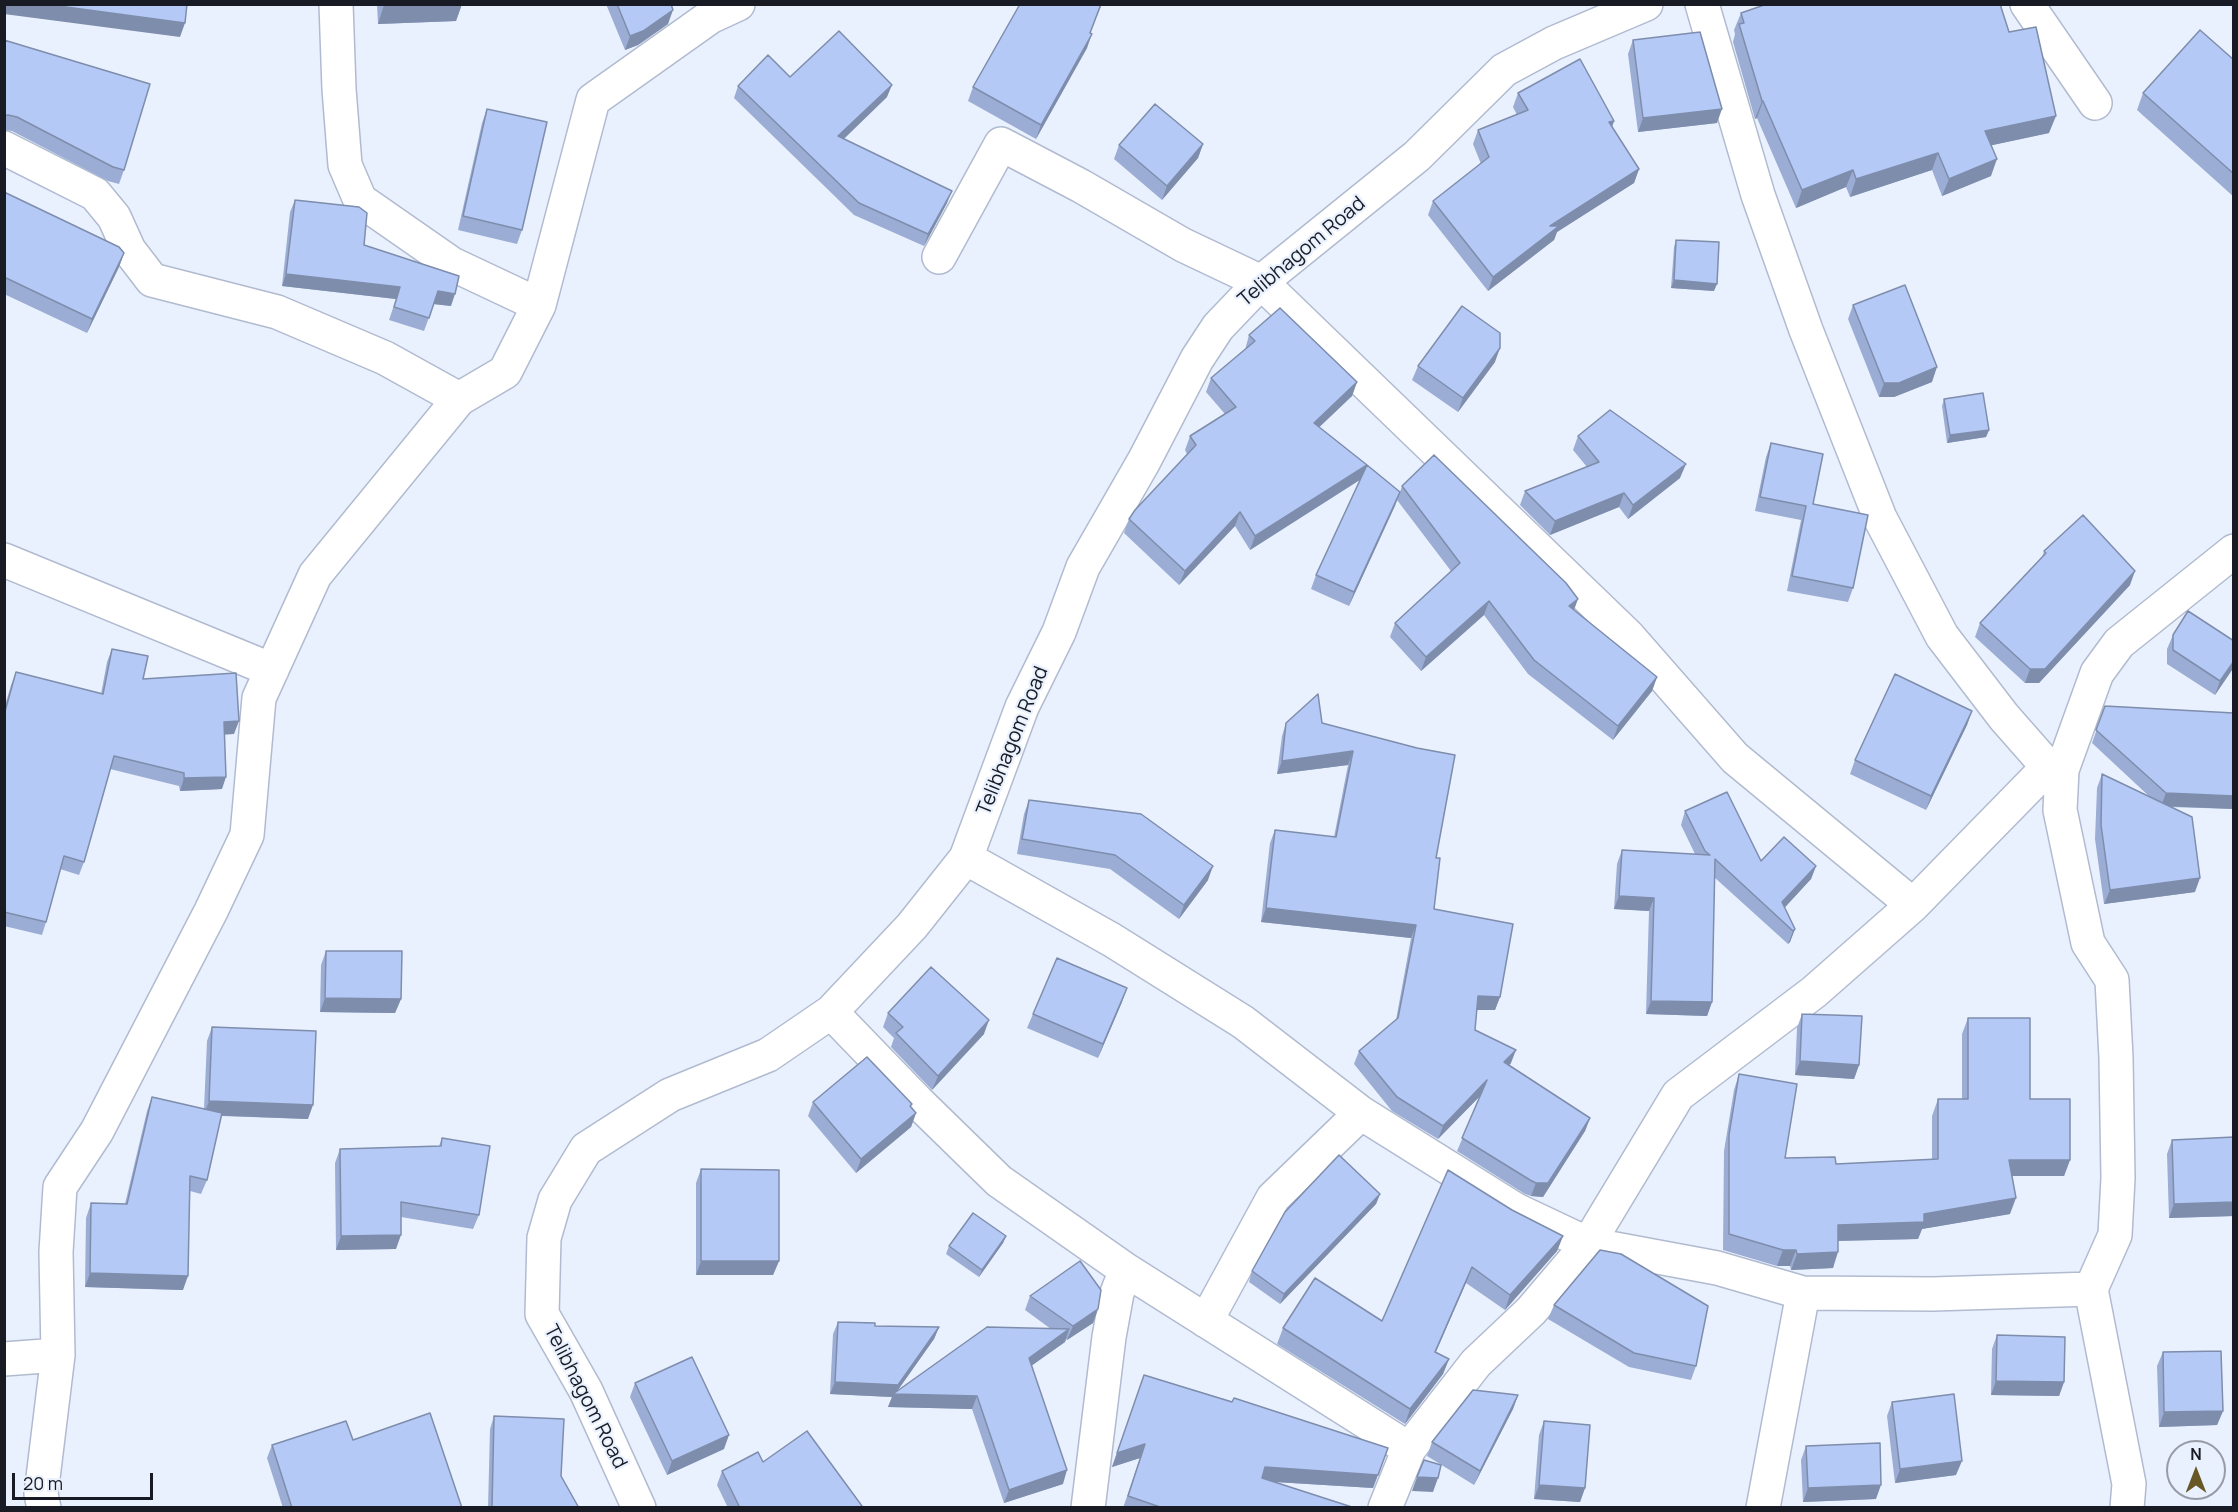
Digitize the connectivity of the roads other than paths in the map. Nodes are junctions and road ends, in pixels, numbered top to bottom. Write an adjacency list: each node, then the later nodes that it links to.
1 (336, 4): 10 (street)
2 (738, 4): 10 (street)
3 (1646, 4): 9 (street, Telibhagom Road)
4 (1702, 4): 15 (street)
5 (2027, 4): 6 (street)
6 (2095, 103)
7 (4, 148): 11 (street)
8 (939, 257): 9 (street)
9 (1261, 282): 16 (street, Telibhagom Road); 17 (street)
10 (539, 305): 11 (street)
11 (459, 399): 14 (street)
12 (2234, 551): 15 (street)
13 (4, 560): 14 (street)
14 (272, 670): 25 (street)
15 (2055, 768): 17 (street); 22 (street)
16 (966, 858): 18 (street, Telibhagom Road); 19 (street)
17 (1913, 905): 20 (street)
18 (831, 1012): 21 (street); 29 (street, Telibhagom Road)
19 (1361, 1113): 20 (street); 24 (street)
20 (1588, 1244): 23 (street); 27 (street)
21 (1126, 1270): 24 (street); 30 (street)
22 (2091, 1289): 23 (street); 33 (street)
23 (1803, 1293): 32 (street)
24 (1206, 1321): 27 (street)
25 (58, 1354): 26 (street); 28 (street)
26 (4, 1359)
27 (1408, 1449): 31 (street)
28 (44, 1508)
29 (639, 1508)
30 (1088, 1508)
31 (1385, 1508)
32 (1763, 1508)
33 (2127, 1508)

